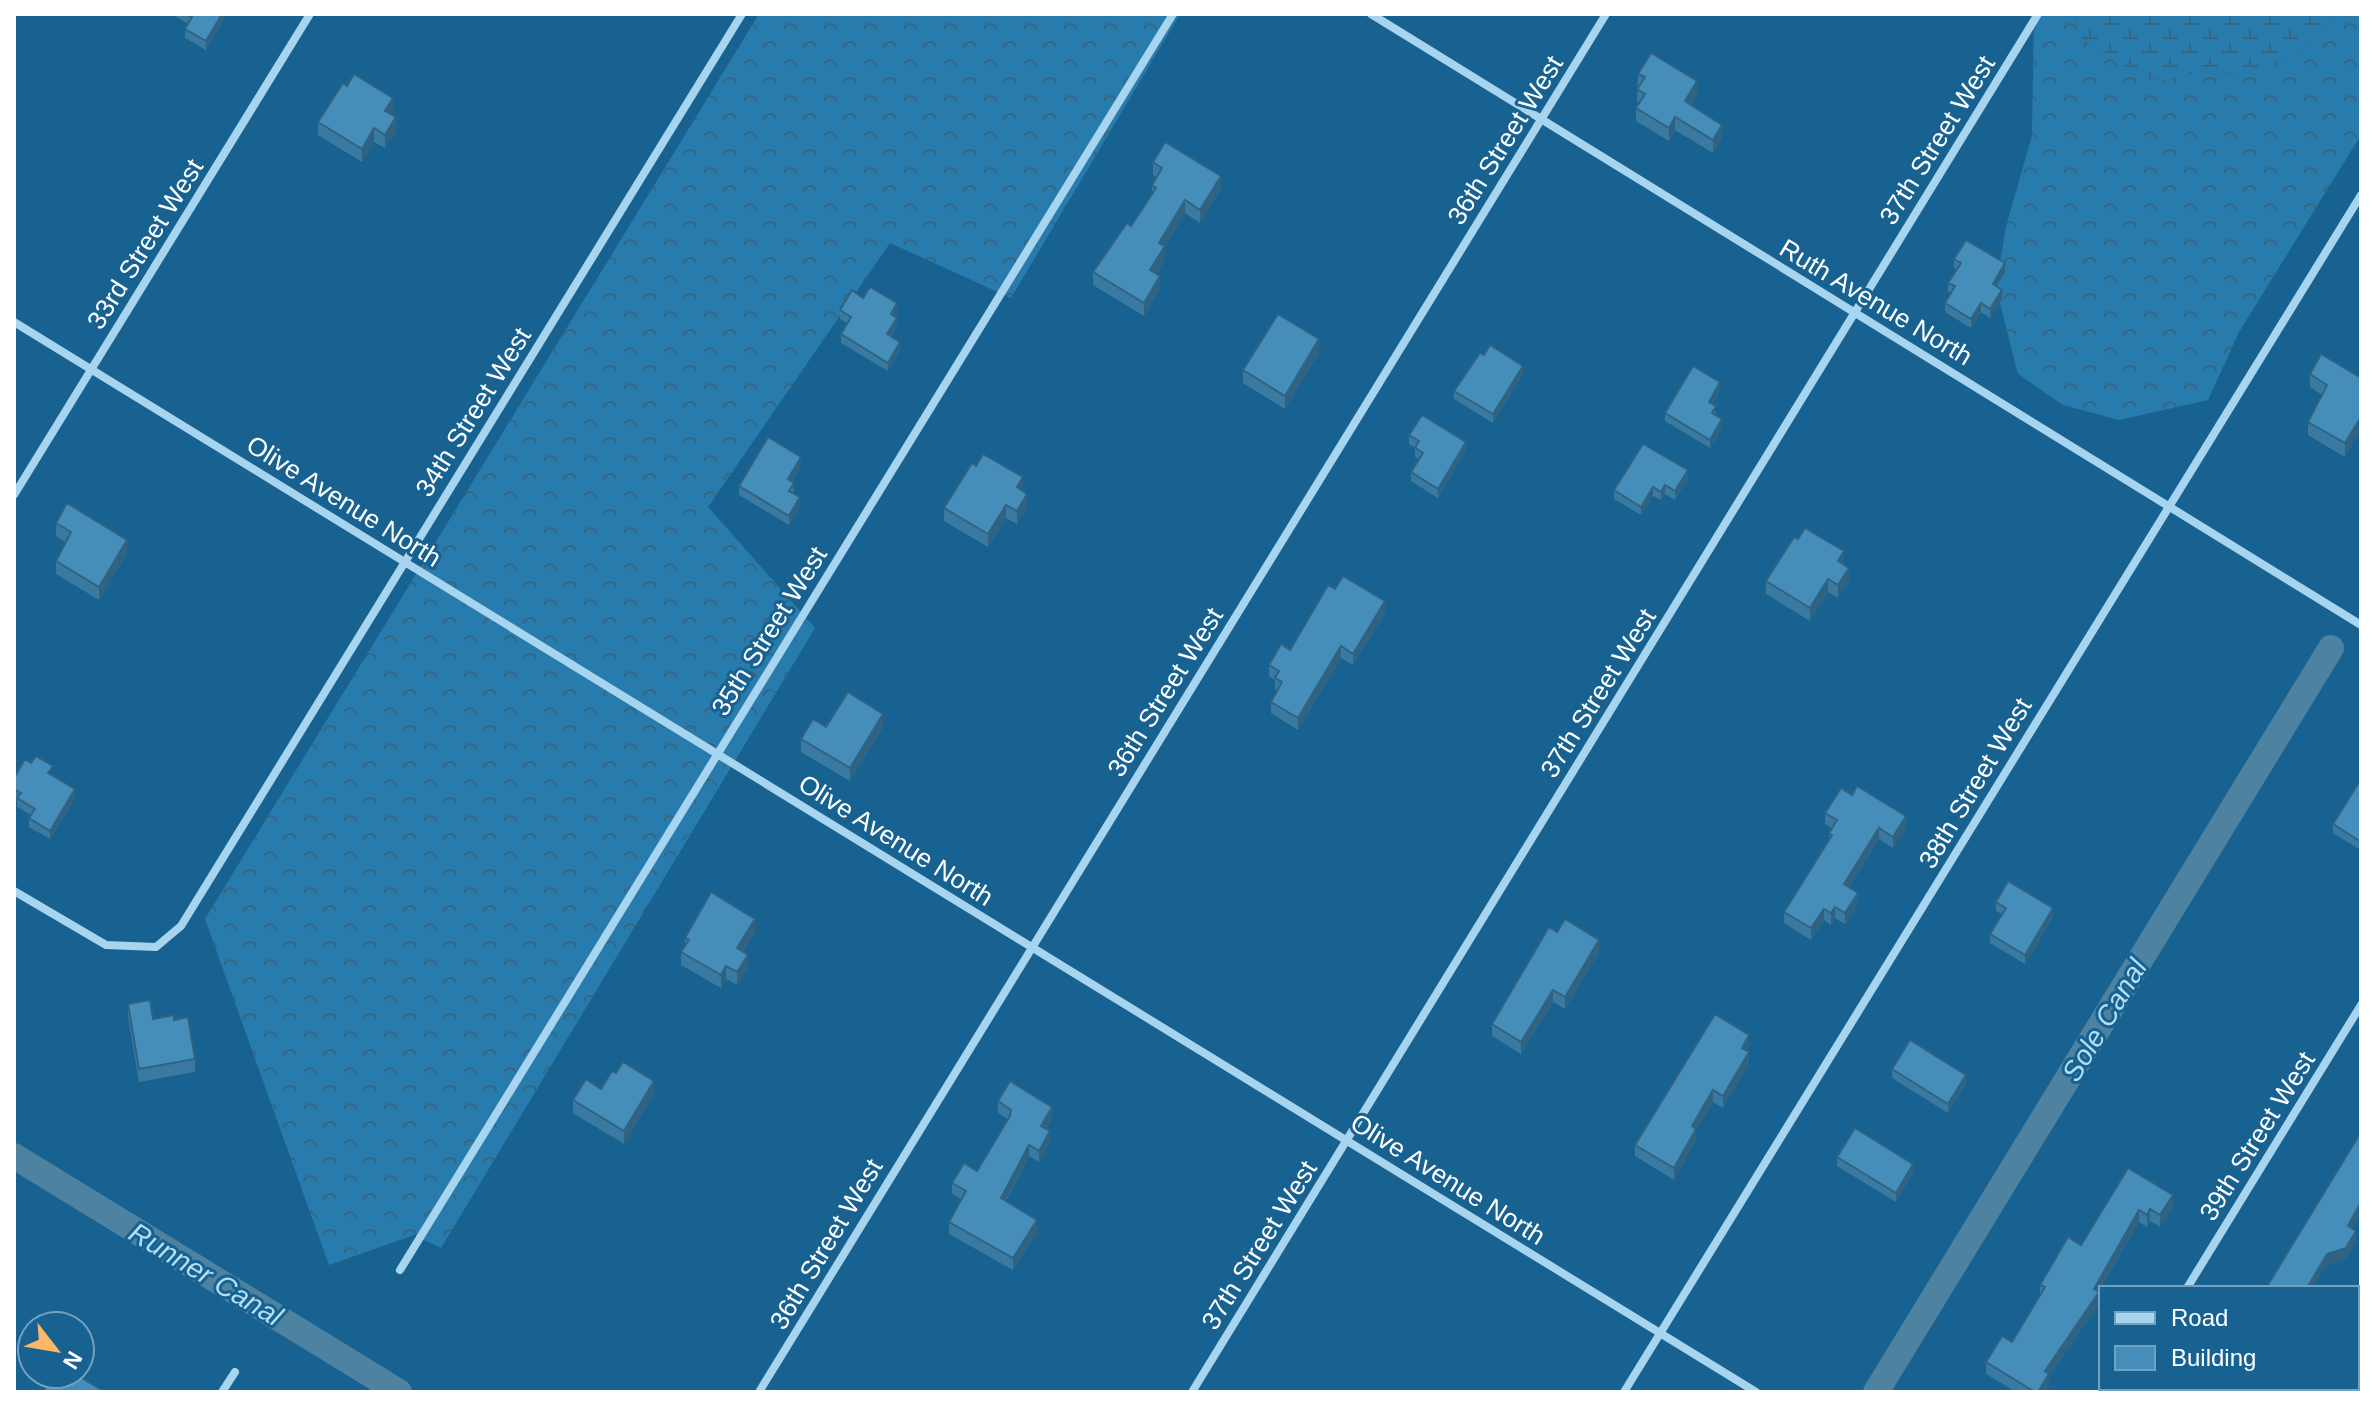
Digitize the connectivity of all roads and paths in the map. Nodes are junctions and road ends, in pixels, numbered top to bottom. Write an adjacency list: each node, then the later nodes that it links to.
1 (310, 14): 11 (street, 33rd Street West)
2 (742, 14): 14 (street, 34th Street West)
3 (1173, 14): 16 (street, 35th Street West)
4 (1371, 14): 7 (street, Ruth Avenue North)
5 (1606, 14): 7 (street, 36th Street West)
6 (2038, 14): 9 (street, 37th Street West)
7 (1542, 119): 9 (street, Ruth Avenue North); 18 (street, 36th Street West)
8 (2361, 195): 13 (street, 38th Street West)
9 (1854, 312): 13 (street, Ruth Avenue North); 20 (street, 37th Street West)
10 (14, 322): 11 (street, Olive Avenue North)
11 (92, 369): 12 (street, 33rd Street West); 14 (street, Olive Avenue North)
12 (14, 495)
13 (2167, 506): 15 (street, Ruth Avenue North); 23 (street, 38th Street West)
14 (405, 562): 16 (street, Olive Avenue North); 17 (street, 34th Street West)
15 (2361, 625)
16 (717, 753): 18 (street, Olive Avenue North); 21 (street, 35th Street West)
17 (14, 891)
18 (1031, 947): 20 (street, Olive Avenue North); 26 (street, 36th Street West)
19 (2361, 1005): 22 (street, 39th Street West)
20 (1347, 1140): 23 (street, Olive Avenue North); 27 (street, 37th Street West)
21 (400, 1270)
22 (2188, 1286)
23 (1662, 1334): 28 (street, 38th Street West); 29 (street, Olive Avenue North)
24 (235, 1372): 25 (street)
25 (222, 1392)
26 (759, 1392)
27 (1192, 1392)
28 (1624, 1392)
29 (1756, 1392)

